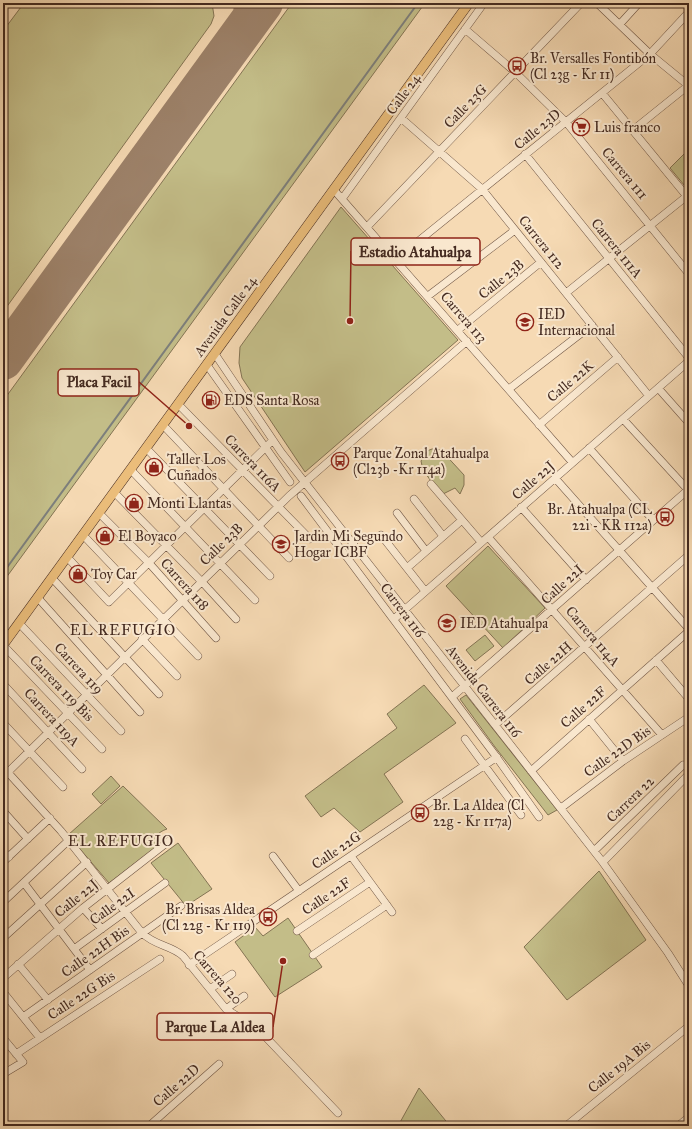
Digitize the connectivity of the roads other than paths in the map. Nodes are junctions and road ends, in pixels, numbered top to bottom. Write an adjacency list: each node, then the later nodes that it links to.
1 (469, 3): 19 (main road, Avenida Calle 24)
2 (484, 3): 8 (street, Calle 24)
3 (581, 3): 10 (street, Calle 23G)
4 (597, 3): 7 (street)
5 (639, 3): 7 (street)
6 (689, 12): 9 (street, Calle 23D)
7 (620, 24): 9 (street)
8 (465, 29): 10 (street, Carrera 111); 13 (street, Calle 24)
9 (650, 54): 11 (street); 12 (street, Calle 23D)
10 (515, 72): 14 (street, Carrera 111); 16 (street, Calle 23G)
11 (689, 85): 15 (street)
12 (602, 93): 14 (street, Calle 23D); 15 (street)
13 (401, 118): 16 (street, Carrera 112); 21 (street, Calle 24)
14 (566, 122): 17 (street, Calle 23D); 22 (street, Carrera 111)
15 (633, 130): 20 (street)
16 (440, 151): 18 (street, Carrera 112); 23 (street, Calle 23G)
17 (526, 154): 18 (street, Calle 23D); 25 (street, Carrera 111A)
18 (482, 189): 24 (street, Carrera 112); 26 (street, Calle 23D)
19 (334, 190): 21 (street, Carrera 113); 34 (main road, Avenida Calle 24)
20 (688, 198): 22 (street)
21 (342, 199): 23 (street, Carrera 113)
22 (651, 225): 25 (street); 28 (street, Carrera 111)
23 (367, 228): 26 (street, Carrera 113)
24 (515, 230): 27 (street, Carrera 112); 30 (street)
25 (608, 259): 29 (street); 36 (street, Carrera 111A)
26 (396, 260): 30 (street, Carrera 113)
27 (541, 262): 29 (street, Carrera 112); 32 (street, Calle 23B)
28 (689, 274)
29 (566, 293): 31 (street, Carrera 112)
30 (428, 296): 32 (street, Carrera 113)
31 (592, 325): 35 (street, Carrera 112); 40 (street)
32 (458, 330): 33 (street, Carrera 113)
33 (467, 341): 40 (street, Carrera 113); 56 (street, Calle 23B)
34 (215, 354): 38 (main road, Avenida Calle 24); 47 (street, Avenida Carrera 116)
35 (618, 357): 41 (street, Carrera 112); 46 (street, Calle 22K)
36 (689, 358)
37 (689, 361): 39 (street, Calle 22J)
38 (207, 365): 42 (main road, Avenida Calle 24); 49 (street)
39 (658, 388): 41 (street, Calle 22J); 44 (street)
40 (509, 389): 46 (street, Carrera 113)
41 (649, 396): 43 (street, Calle 22J)
42 (178, 404): 45 (main road, Avenida Calle 24); 53 (street, Carrera 116A)
43 (623, 419): 50 (street, Calle 22J); 59 (street)
44 (689, 423)
45 (163, 425): 48 (main road, Avenida Calle 24); 58 (street)
46 (539, 425): 51 (street, Carrera 113)
47 (273, 440): 49 (street); 56 (street, Avenida Carrera 116)
48 (146, 448): 52 (main road, Avenida Calle 24); 65 (street)
49 (265, 448): 53 (street); 55 (street)
50 (589, 448): 51 (street, Calle 22J); 69 (street)
51 (572, 462): 54 (street, Calle 22J)
52 (131, 470): 60 (main road, Avenida Calle 24); 72 (street)
53 (243, 470): 58 (street); 63 (street, Carrera 116A)
54 (555, 478): 64 (street, Calle 22J); 83 (street)
55 (290, 482)
56 (305, 483): 63 (street, Calle 23B); 70 (street, Avenida Carrera 116)
57 (432, 484): 68 (street)
58 (224, 489): 65 (street); 71 (street)
59 (689, 490): 69 (street, Calle 22I)
60 (114, 492): 66 (main road, Avenida Calle 24); 81 (street)
61 (300, 496): 73 (street, Carrera 116)
62 (414, 499): 76 (street)
63 (278, 507): 71 (street, Calle 23B); 78 (street, Carrera 116A)
64 (521, 507): 77 (street, Calle 22J); 92 (street)
65 (204, 508): 72 (street); 80 (street)
66 (99, 513): 75 (main road, Avenida Calle 24); 88 (street, Carrera 118)
67 (396, 513): 82 (street)
68 (462, 520): 76 (street); 79 (street)
69 (653, 520): 83 (street, Calle 22I)
70 (337, 523): 73 (street); 101 (street, Avenida Carrera 116)
71 (259, 526): 80 (street, Calle 23B); 86 (street)
72 (186, 527): 81 (street); 87 (street)
73 (327, 532): 104 (street, Carrera 116)
74 (381, 534): 89 (street)
75 (83, 535): 85 (main road, Avenida Calle 24); 94 (street)
76 (443, 536): 82 (street)
77 (488, 537): 79 (street, Calle 22J); 100 (street, Carrera 114A)
78 (310, 539)
79 (481, 542): 96 (street, Calle 22J)
80 (240, 544): 87 (street, Calle 23B); 90 (street)
81 (167, 546): 88 (street); 93 (street)
82 (426, 551): 89 (street)
83 (619, 551): 92 (street, Calle 22I); 95 (street)
84 (689, 555): 95 (street, Calle 22H)
85 (68, 557): 91 (main road, Avenida Calle 24); 94 (street)
86 (289, 558)
87 (220, 562): 93 (street, Calle 23B); 99 (street)
88 (149, 563): 94 (street); 98 (street, Carrera 118)
89 (407, 568): 96 (street)
90 (270, 576)
91 (52, 578): 97 (main road, Avenida Calle 24); 112 (street)
92 (586, 580): 100 (street, Calle 22I)
93 (201, 581): 98 (street, Calle 23B); 103 (street)
94 (129, 583): 102 (street)
95 (652, 588): 106 (street); 110 (street, Calle 22H)
96 (425, 591): 101 (street, Calle 22J)
97 (38, 598): 105 (main road, Avenida Calle 24); 114 (street)
98 (182, 600): 102 (street, Calle 23B); 107 (street, Carrera 118)
99 (255, 600)
100 (553, 609): 110 (street, Carrera 114A); 117 (street, Calle 22I)
101 (404, 610): 104 (street, Calle 22J); 117 (street, Avenida Carrera 116)
102 (163, 619): 108 (street, Calle 23B); 111 (street)
103 (236, 619)
104 (394, 619): 121 (street, Carrera 116)
105 (19, 623): 109 (main road, Avenida Calle 24); 120 (street, Carrera 119)
106 (689, 630): 113 (street, Calle 22F)
107 (216, 638)
108 (142, 639): 112 (street, Calle 23B); 115 (street)
109 (3, 645): 124 (street, Carrera 119 Bis)
110 (585, 648): 118 (street, Carrera 114A); 128 (street, Calle 22H)
111 (198, 656)
112 (124, 657): 114 (street, Calle 23B); 119 (street)
113 (656, 660): 118 (street, Calle 22F); 122 (street)
114 (106, 675): 120 (street, Calle 23B); 123 (street)
115 (177, 676)
116 (3, 684): 130 (street, Carrera 119A)
117 (466, 687): 121 (street, Calle 22I); 128 (street, Avenida Carrera 116)
118 (623, 690): 126 (street, Calle 22F); 131 (street, Carrera 114A)
119 (159, 694)
120 (87, 695): 124 (street, Calle 23B); 129 (street, Carrera 119)
121 (452, 697): 135 (street, Carrera 116)
122 (689, 699)
123 (140, 712)
124 (67, 714): 130 (street, Calle 23B); 133 (street, Carrera 119 Bis)
125 (689, 716): 131 (street, Calle 22D Bis)
126 (589, 719): 136 (street); 140 (street, Calle 22F)
127 (3, 724): 134 (street)
128 (495, 725): 140 (street, Avenida Carrera 116)
129 (120, 731)
130 (48, 733): 134 (street, Calle 23B); 139 (street, Carrera 119A)
131 (662, 735): 136 (street, Calle 22D Bis)
132 (464, 739): 138 (street)
133 (102, 749)
134 (29, 751): 141 (street, Calle 23B); 143 (street)
135 (497, 757): 138 (street, Calle 22G); 147 (street, Carrera 116)
136 (623, 761): 144 (street, Calle 22D Bis)
137 (684, 765): 153 (street, Carrera 22)
138 (484, 766): 146 (street); 155 (street, Calle 22G)
139 (82, 769)
140 (531, 771): 144 (street, Avenida Carrera 116)
141 (5, 772): 148 (street, Carrera 120)
142 (689, 774): 159 (street)
143 (64, 787)
144 (561, 808): 153 (street, Avenida Carrera 116)
145 (3, 811): 149 (street)
146 (521, 815)
147 (539, 817)
148 (50, 818): 149 (street); 150 (street, Carrera 120)
149 (28, 839): 156 (street)
150 (69, 840): 158 (street, Carrera 120); 161 (street)
151 (169, 841): 163 (street, Calle 22J)
152 (3, 851): 156 (street)
153 (594, 851): 159 (street, Avenida Carrera 116)
154 (273, 856): 164 (street)
155 (351, 856): 160 (street); 164 (street, Calle 22G)
156 (9, 857): 157 (street)
157 (3, 862)
158 (87, 862): 163 (street, Carrera 120); 166 (street)
159 (603, 862): 185 (street, Avenida Carrera 116)
160 (370, 882): 167 (street); 174 (street, Calle 22F)
161 (24, 883): 165 (street); 166 (street)
162 (165, 883): 171 (street, Calle 22I)
163 (108, 890): 169 (street, Calle 22J); 171 (street, Carrera 120)
164 (299, 891): 181 (street, Calle 22G)
165 (3, 902)
166 (40, 904): 172 (street); 176 (street)
167 (387, 905): 170 (street); 178 (street)
168 (182, 906): 175 (street, Calle 22H Bis)
169 (83, 908): 172 (street, Calle 22J); 173 (street)
170 (392, 912)
171 (126, 913): 173 (street, Calle 22I); 175 (street, Carrera 120)
172 (59, 929): 177 (street); 180 (street, Calle 22J)
173 (102, 929): 177 (street, Calle 22I)
174 (297, 931)
175 (142, 934): 181 (street, Carrera 120); 182 (street, Calle 22H Bis)
176 (3, 938)
177 (74, 949): 182 (street)
178 (313, 955)
179 (160, 959): 194 (street, Calle 22G Bis)
180 (18, 964): 184 (street, Calle 22J); 189 (street)
181 (189, 965): 186 (street, Carrera 120)
182 (90, 970): 189 (street, Calle 22H Bis)
183 (232, 974): 186 (street)
184 (3, 978)
185 (689, 986)
186 (210, 989): 190 (street, Carrera 120)
187 (3, 992): 191 (street)
188 (244, 996): 190 (street)
189 (48, 1000): 191 (street, Calle 22H Bis)
190 (226, 1009): 198 (street, Carrera 120)
191 (23, 1017): 194 (street)
192 (689, 1026): 201 (street, Calle 19A Bis)
193 (3, 1038): 195 (street)
194 (40, 1038): 195 (street, Calle 22G Bis)
195 (16, 1054): 197 (street)
196 (219, 1064): 200 (street, Calle 22D)
197 (3, 1074)
198 (338, 1113)
199 (689, 1117): 202 (street)
200 (149, 1126)
201 (566, 1126)
202 (678, 1126)

